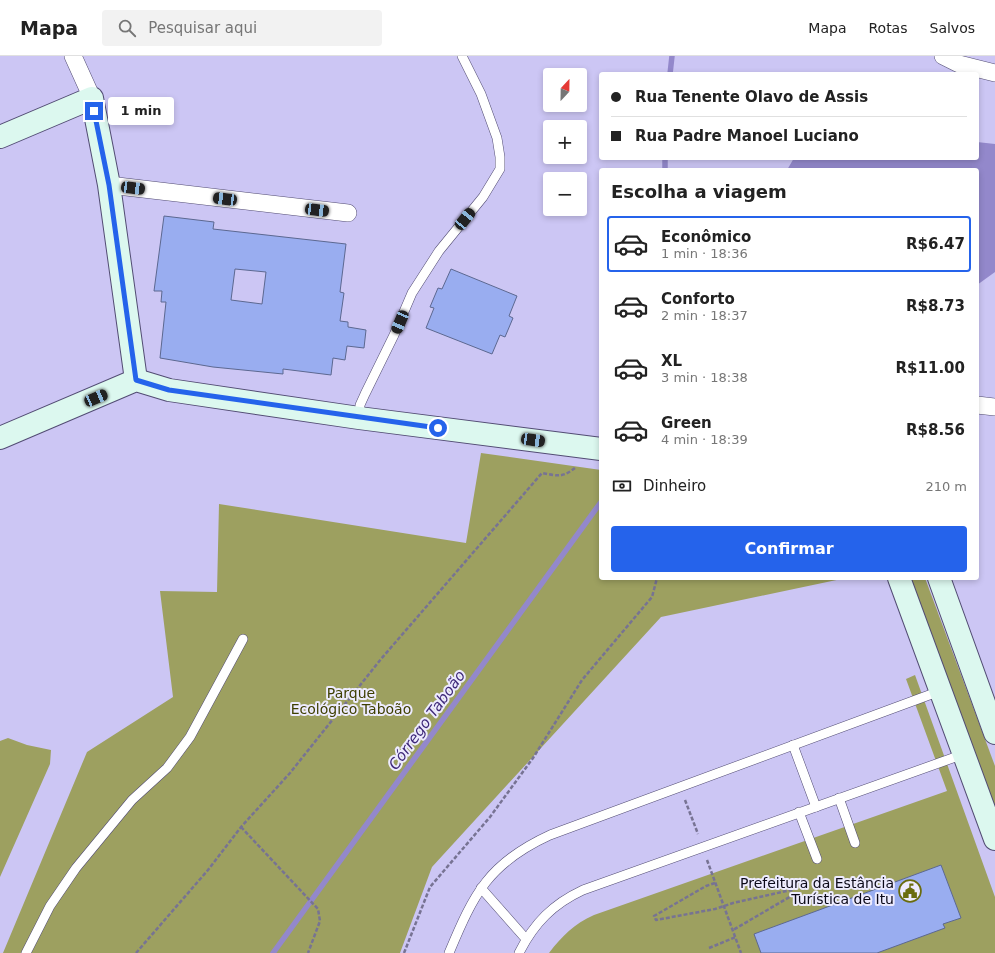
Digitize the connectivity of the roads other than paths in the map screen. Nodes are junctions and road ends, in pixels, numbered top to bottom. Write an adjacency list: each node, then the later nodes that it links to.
1 (73, 56): 5 (street)
2 (462, 56): 12 (lane)
3 (943, 56): 4 (street)
4 (995, 73)
5 (92, 98): 6 (street); 7 (street)
6 (0, 138)
7 (109, 185): 8 (street); 9 (street)
8 (348, 214)
9 (136, 380): 12 (street); 13 (street)
10 (979, 405): 11 (street)
11 (995, 407)
12 (359, 418): 14 (street)
13 (0, 438)
14 (599, 449)
15 (900, 580): 18 (street)
16 (939, 580): 19 (street)
17 (243, 639): 30 (lane)
18 (940, 691): 20 (lane); 21 (street)
19 (995, 734)
20 (793, 745): 23 (lane); 28 (lane)
21 (964, 754): 22 (lane); 25 (street)
22 (839, 798): 23 (lane); 26 (lane)
23 (816, 807): 24 (lane)
24 (800, 812): 27 (lane); 29 (lane)
25 (995, 839)
26 (855, 843)
27 (817, 859)
28 (481, 888): 29 (lane); 31 (lane)
29 (526, 939): 32 (lane)
30 (26, 953)
31 (449, 953)
32 (519, 953)

